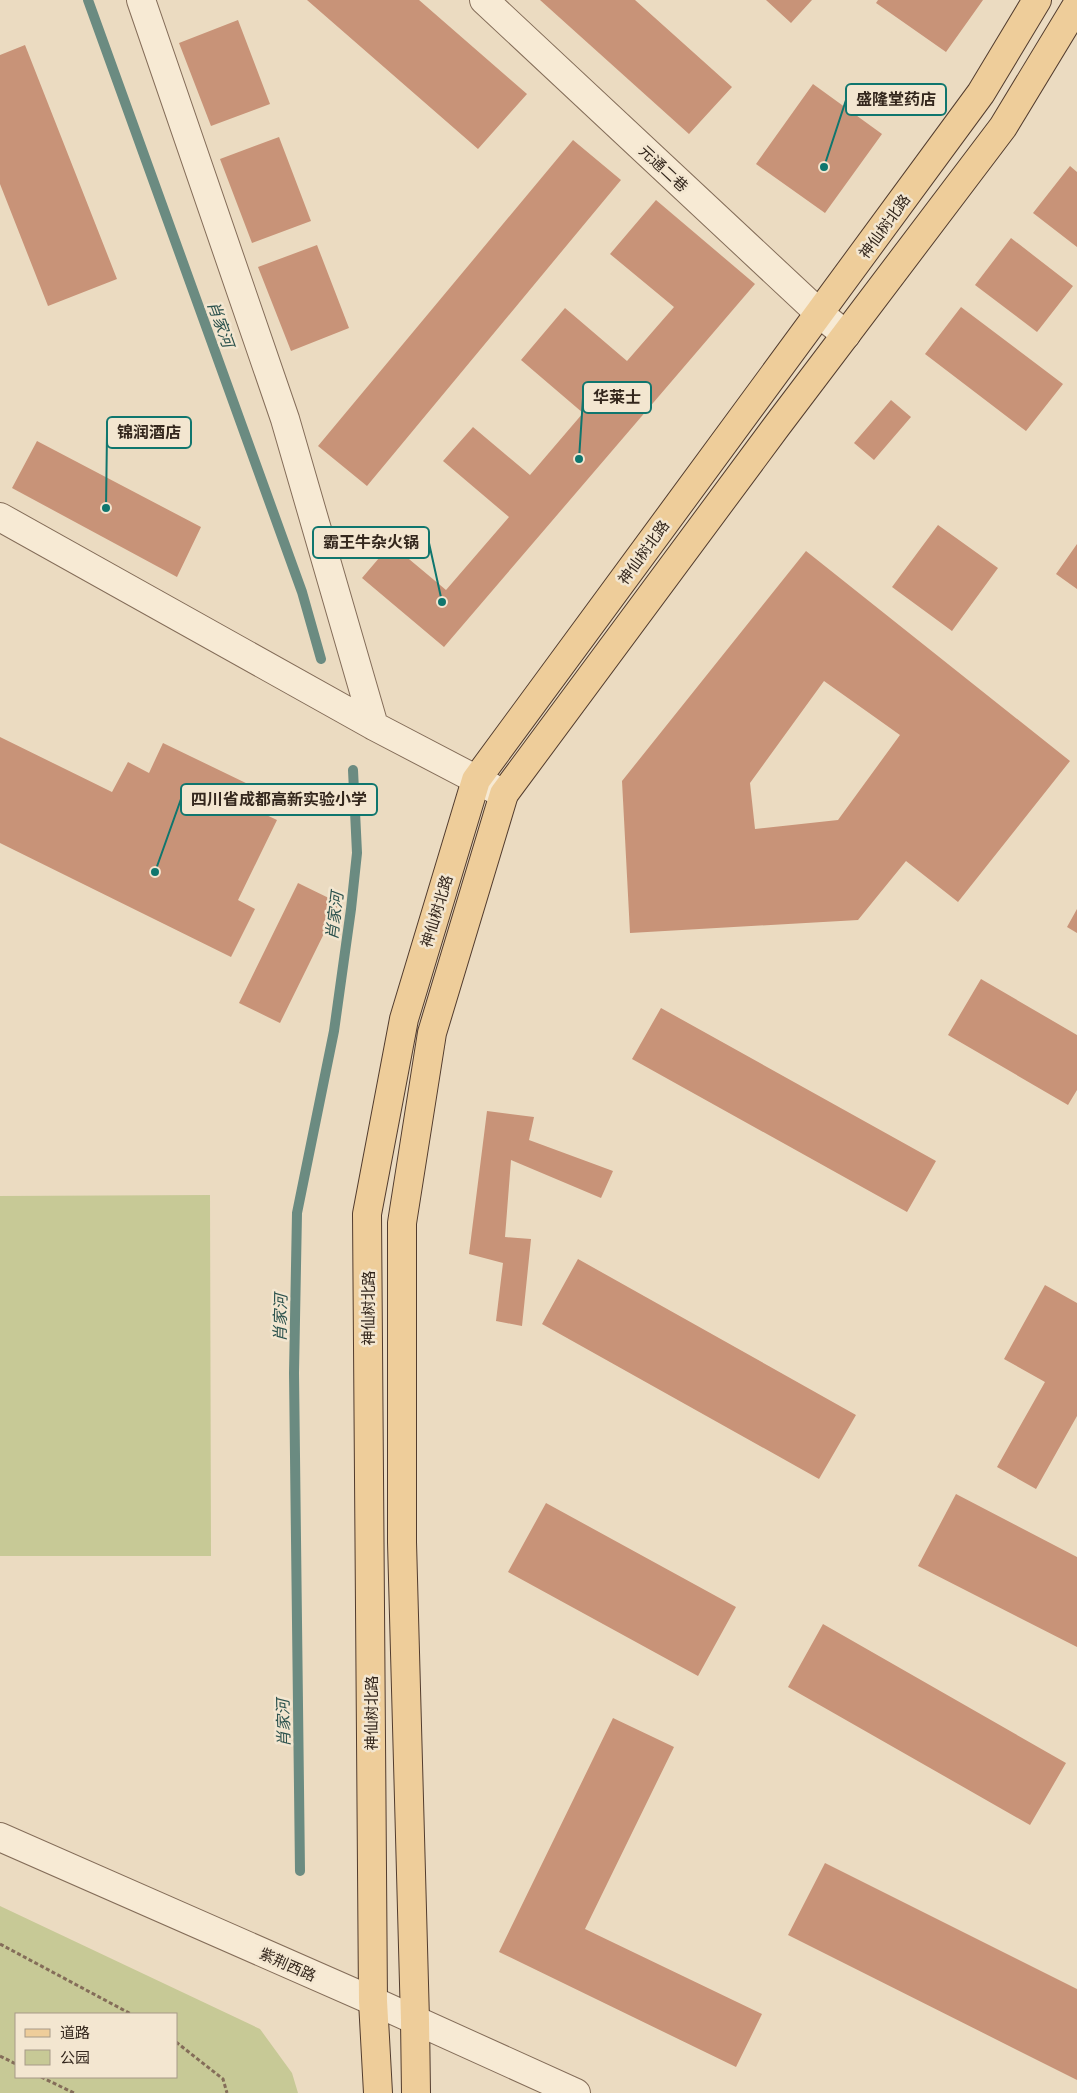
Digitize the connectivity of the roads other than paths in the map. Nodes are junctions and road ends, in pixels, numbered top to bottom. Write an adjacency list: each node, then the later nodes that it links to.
1 (141, 0): 8 (street)
2 (484, 0): 5 (street, 元通二巷)
3 (1037, 0): 5 (main road, 神仙树北路)
4 (1077, 5): 6 (main road)
5 (819, 313): 6 (street, 元通二巷); 9 (main road, 神仙树北路)
6 (846, 335): 10 (main road)
7 (0, 517): 8 (street)
8 (374, 726): 9 (street)
9 (476, 780): 10 (street); 12 (main road, 神仙树北路)
10 (504, 794): 13 (main road)
11 (0, 1837): 12 (street, 紫荆西路)
12 (373, 2001): 13 (street, 紫荆西路); 14 (main road, 神仙树北路)
13 (415, 2020): 15 (main road); 16 (street, 紫荆西路)
14 (378, 2093)
15 (416, 2093)
16 (576, 2093)

